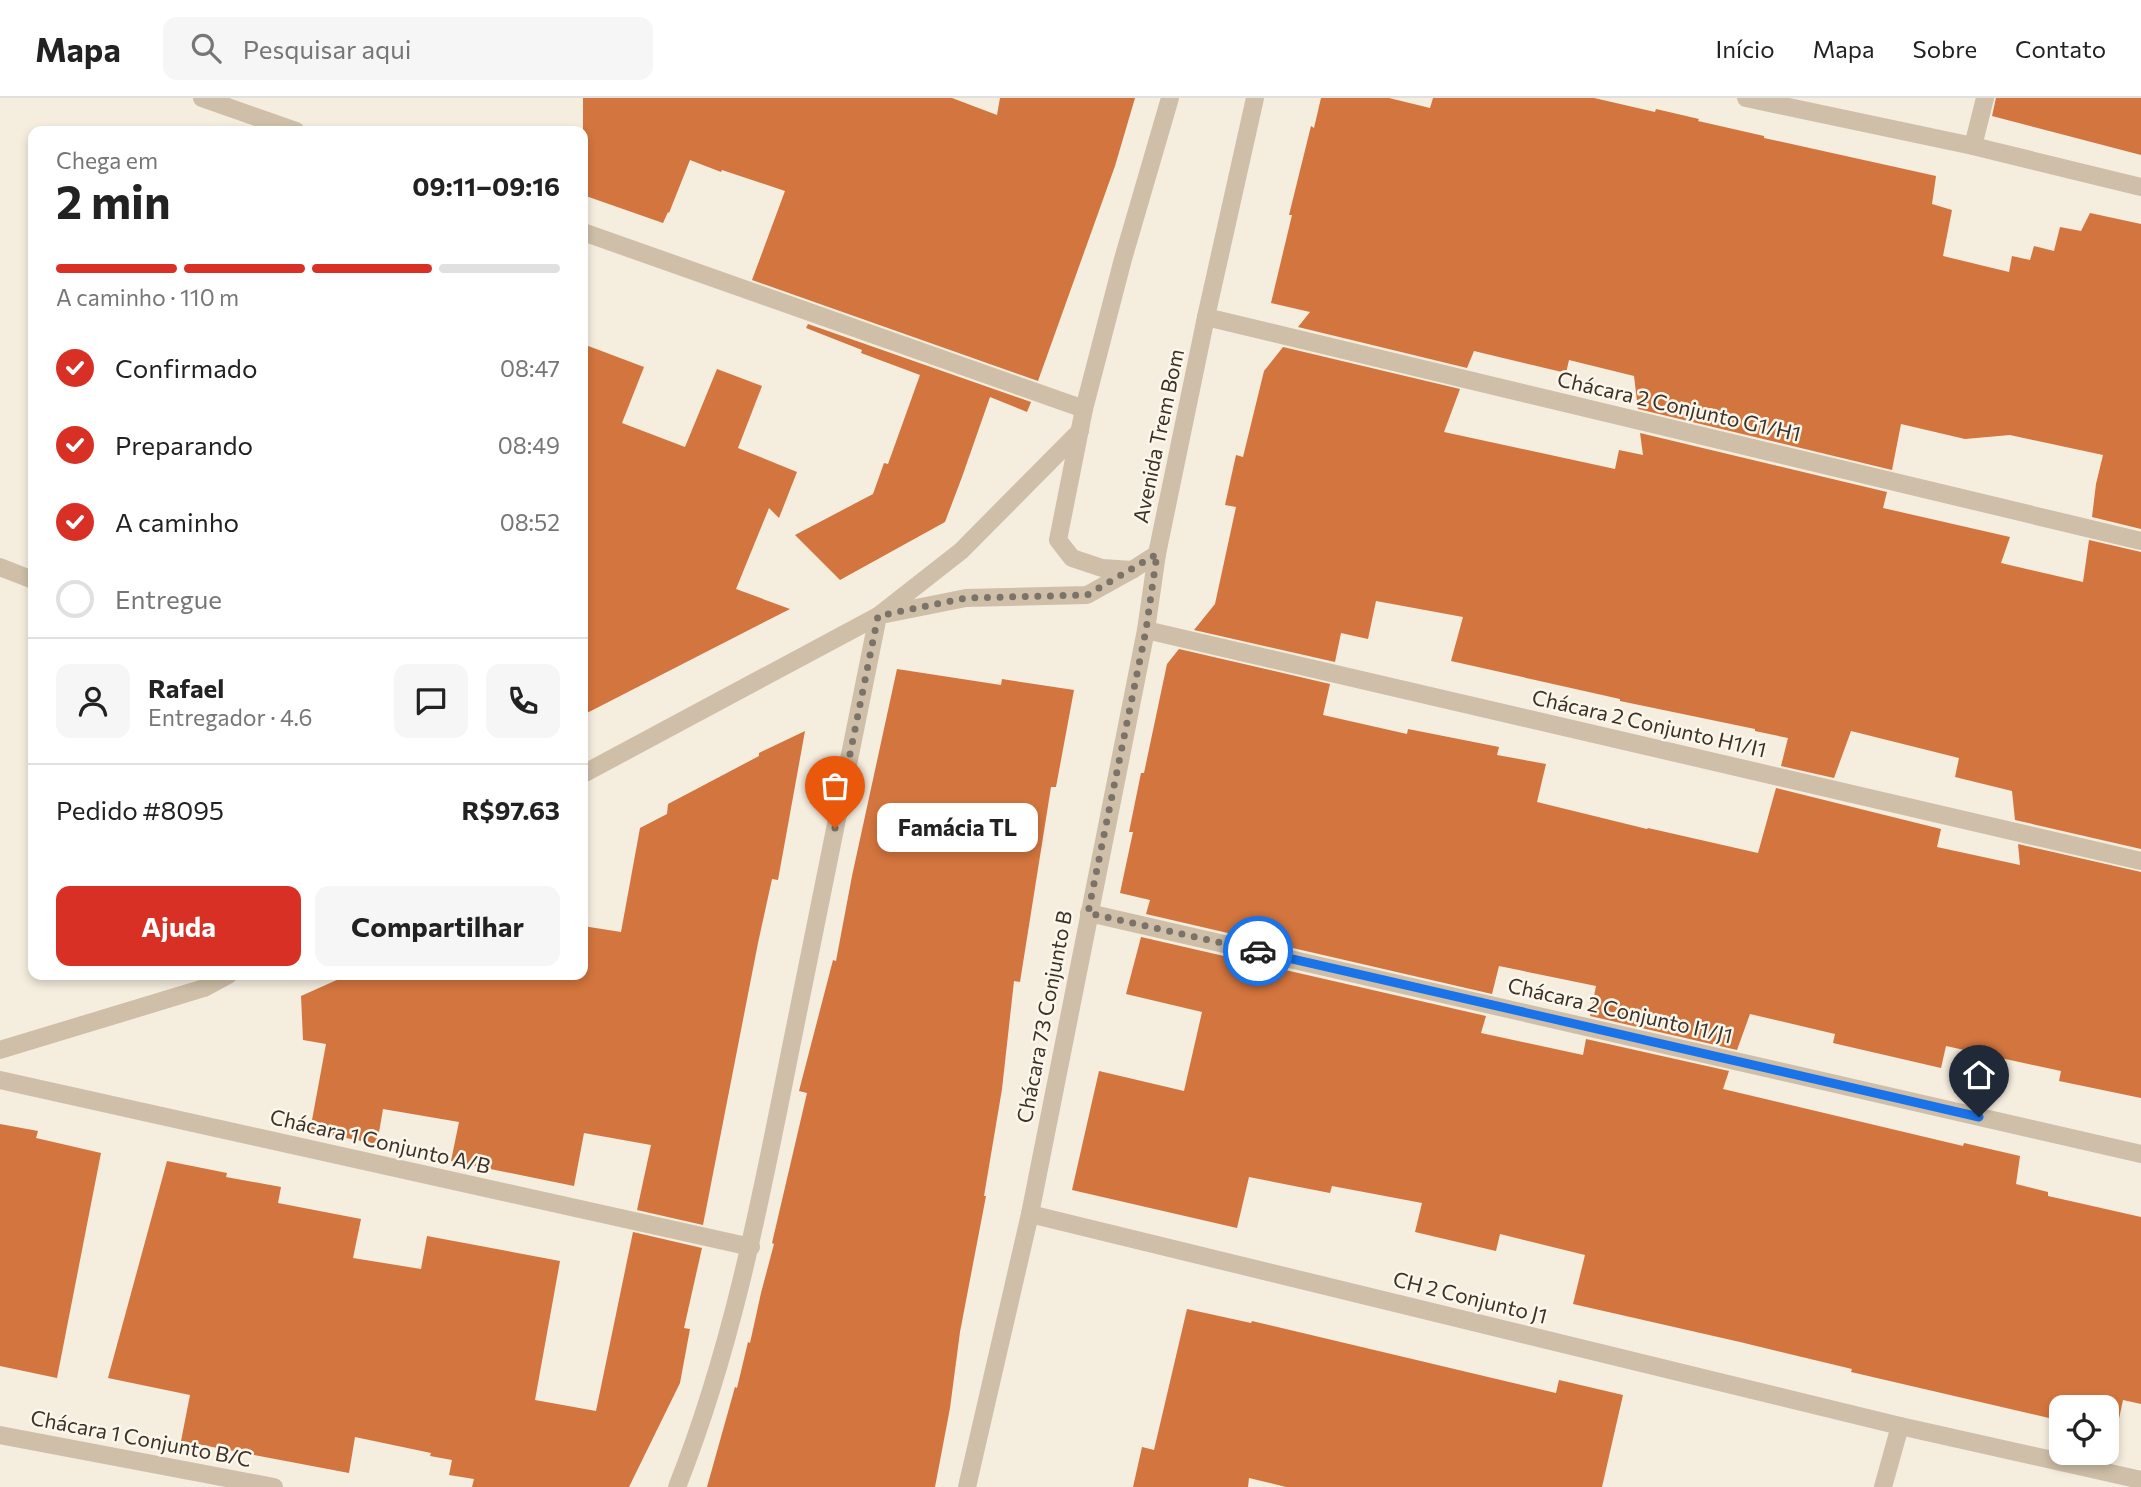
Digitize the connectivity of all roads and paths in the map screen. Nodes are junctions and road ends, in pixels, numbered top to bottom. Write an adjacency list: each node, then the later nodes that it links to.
1 (202, 98): 6 (street)
2 (1170, 98): 11 (street)
3 (1255, 98): 10 (street, Avenida Trem Bom)
4 (1746, 98): 7 (street)
5 (1985, 98): 7 (street)
6 (282, 126)
7 (1973, 146): 8 (street)
8 (2141, 187)
9 (588, 234): 11 (street)
10 (1206, 317): 13 (street, Chácara 2 Conjunto G1/H1); 14 (street, Avenida Trem Bom)
11 (1084, 409): 12 (street)
12 (1080, 431): 16 (street); 18 (street)
13 (2141, 541)
14 (1157, 554): 16 (street, Avenida Trem Bom); 19 (street, Chácara 73 Conjunto B)
15 (0, 567): 17 (street)
16 (1132, 570): 18 (street, Avenida Trem Bom)
17 (28, 578)
18 (878, 616): 20 (street); 28 (street)
19 (1146, 630): 21 (street, Chácara 2 Conjunto H1/I1); 22 (street, Chácara 73 Conjunto B)
20 (588, 771)
21 (2141, 861)
22 (1088, 913): 26 (street, Chácara 2 Conjunto I1/J1); 27 (street, Chácara 73 Conjunto B)
23 (219, 980): 24 (street)
24 (0, 1050)
25 (0, 1080): 28 (street, Chácara 1 Conjunto A/B)
26 (2141, 1154)
27 (1030, 1214): 29 (street, CH 2 Conjunto J1); 34 (street, Chácara 73 Conjunto B)
28 (751, 1247): 33 (street)
29 (1900, 1426): 31 (street, CH 2 Conjunto J1); 35 (street)
30 (0, 1435): 32 (street, Chácara 1 Conjunto B/C)
31 (2141, 1480)
32 (274, 1487)
33 (677, 1487)
34 (967, 1487)
35 (1884, 1487)

